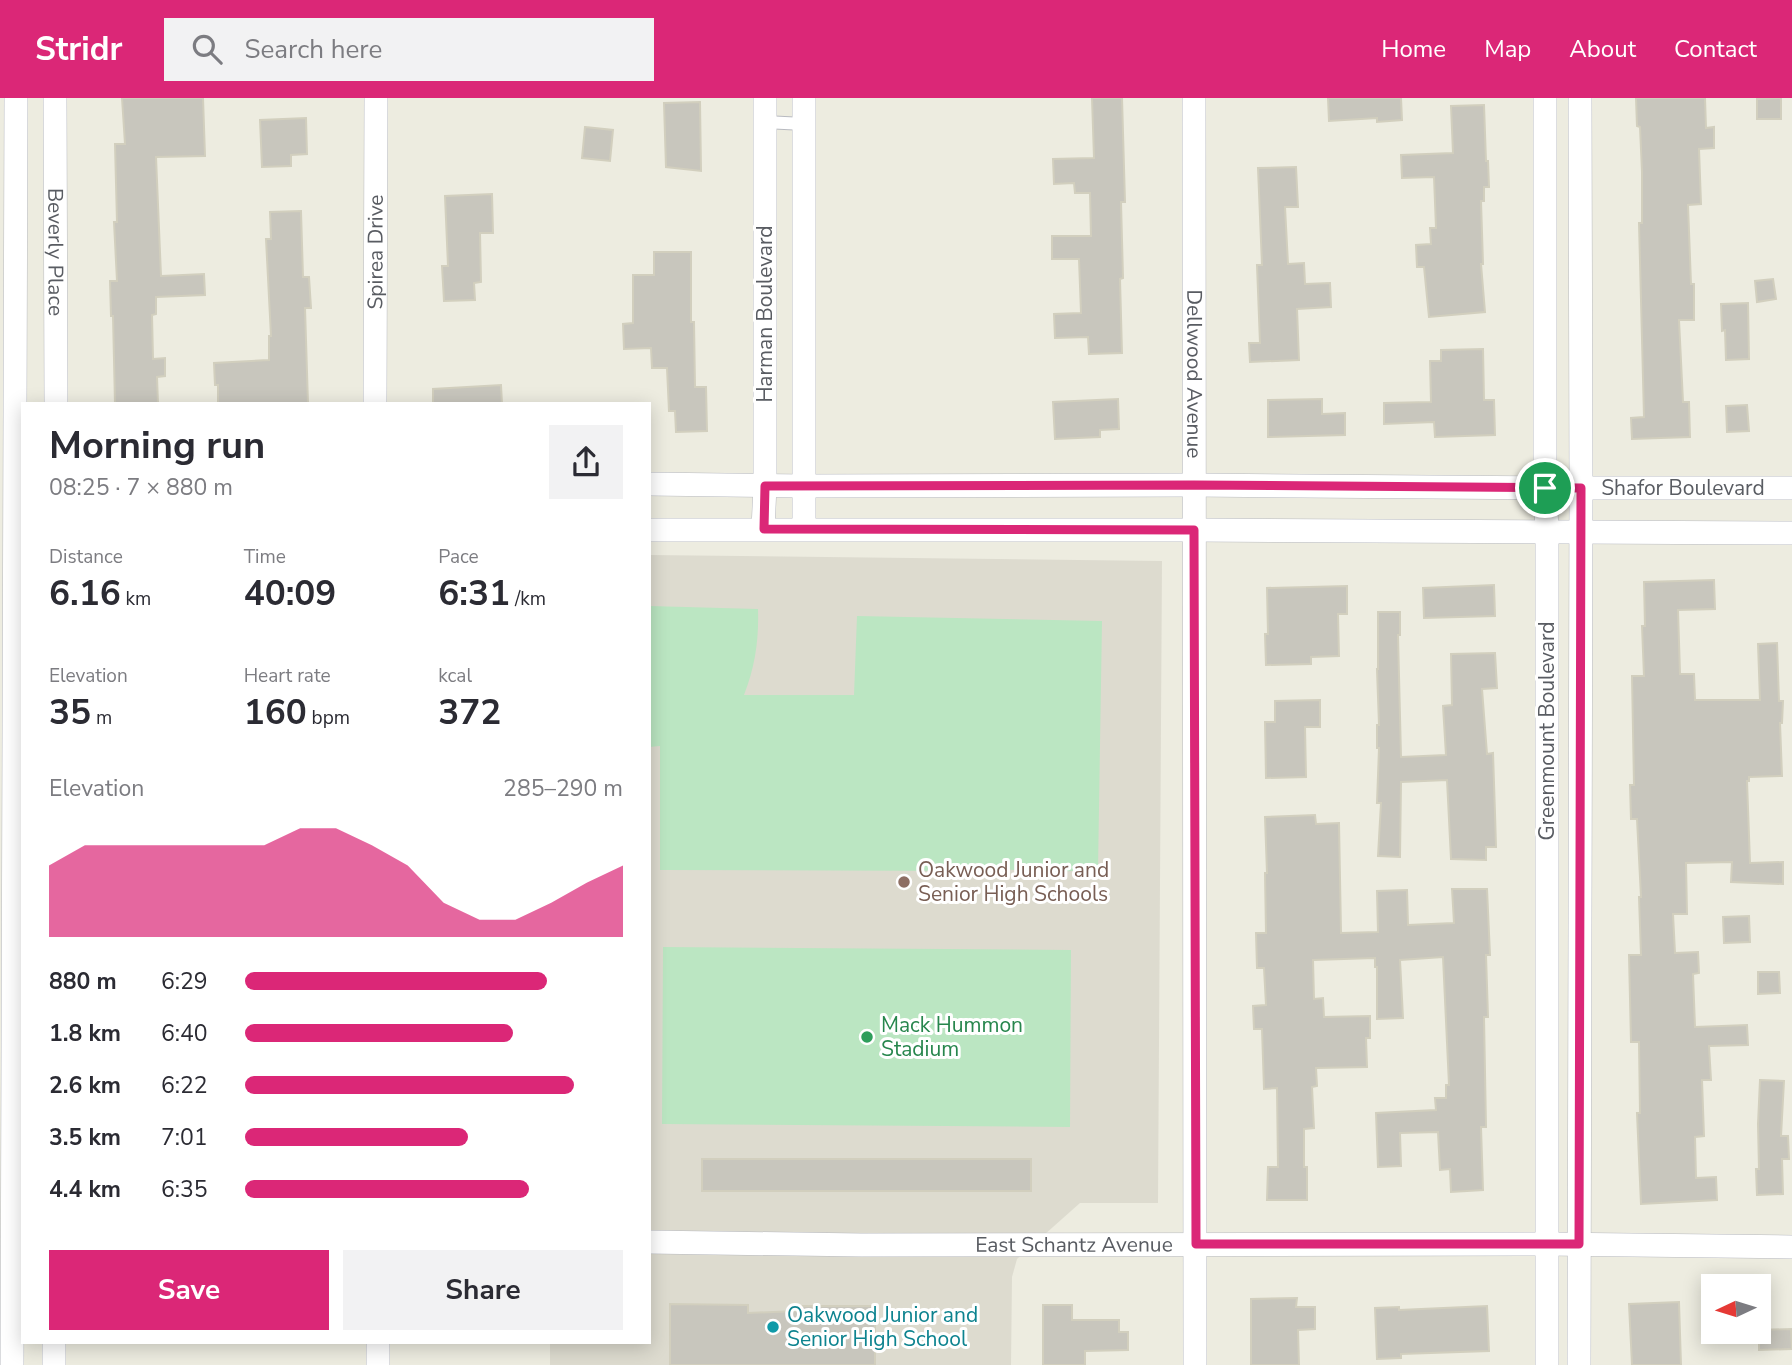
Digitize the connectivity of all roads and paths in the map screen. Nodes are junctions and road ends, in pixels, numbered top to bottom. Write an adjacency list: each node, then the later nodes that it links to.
1 (16, 98): 13 (street, Beverly Place)
2 (55, 98): 11 (street, Beverly Place)
3 (376, 98): 12 (street, Spirea Drive)
4 (765, 98): 9 (street, Harman Boulevard)
5 (804, 98): 10 (street, Harman Boulevard)
6 (1194, 98): 15 (street, Dellwood Avenue)
7 (1545, 98): 18 (street, Greenmount Boulevard)
8 (1580, 98): 19 (street, Greenmount Boulevard)
9 (765, 122): 10 (lane); 16 (street, Harman Boulevard)
10 (804, 124): 17 (street, Harman Boulevard)
11 (56, 402)
12 (375, 402)
13 (13, 479): 21 (street, Beverly Place)
14 (651, 484): 16 (street, Shafor Boulevard)
15 (1194, 485): 17 (street, Shafor Boulevard); 18 (street, Shafor Boulevard); 25 (street, Dellwood Avenue)
16 (765, 486): 17 (street, Shafor Boulevard); 22 (street, Harman Boulevard)
17 (804, 486): 23 (street, Harman Boulevard)
18 (1545, 488): 19 (street, Shafor Boulevard); 26 (street, Greenmount Boulevard)
19 (1581, 488): 20 (street, Shafor Boulevard); 27 (street, Greenmount Boulevard)
20 (1792, 488)
21 (13, 527): 29 (street, Beverly Place)
22 (764, 529): 23 (street, Shafor Boulevard); 24 (street, Shafor Boulevard)
23 (804, 529): 25 (street, Shafor Boulevard)
24 (651, 530)
25 (1194, 530): 26 (street, Shafor Boulevard); 31 (street, Dellwood Avenue)
26 (1547, 531): 27 (street, Shafor Boulevard); 32 (street, Greenmount Boulevard)
27 (1580, 531): 28 (street, Shafor Boulevard); 33 (street, Greenmount Boulevard)
28 (1792, 533)
29 (11, 1239): 37 (street, Beverly Place)
30 (651, 1242): 31 (street, East Schantz Avenue)
31 (1196, 1244): 32 (street, East Schantz Avenue); 40 (street, Dellwood Avenue)
32 (1548, 1244): 33 (street, East Schantz Avenue); 41 (street, Greenmount Boulevard)
33 (1579, 1244): 34 (street, East Schantz Avenue); 42 (street, Greenmount Boulevard)
34 (1792, 1247)
35 (54, 1344): 38 (street)
36 (378, 1344): 39 (street)
37 (12, 1365)
38 (54, 1365)
39 (378, 1365)
40 (1195, 1365)
41 (1547, 1365)
42 (1579, 1365)

